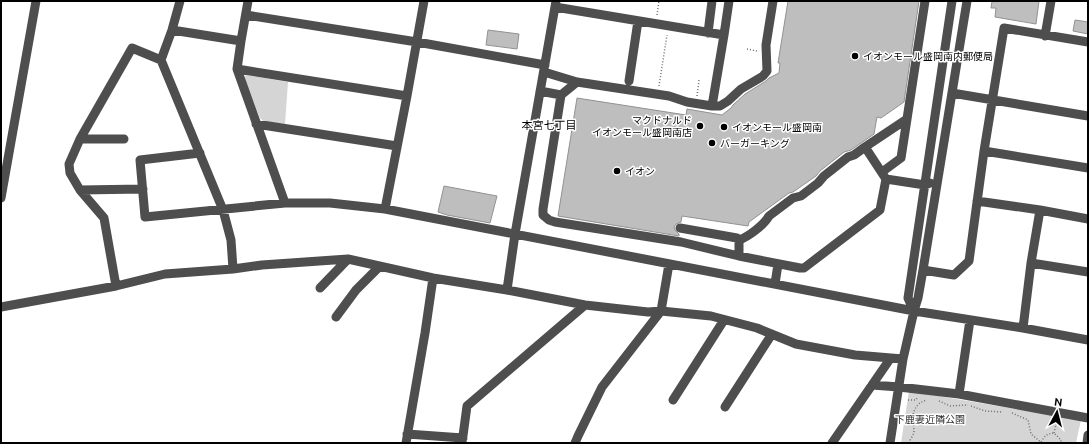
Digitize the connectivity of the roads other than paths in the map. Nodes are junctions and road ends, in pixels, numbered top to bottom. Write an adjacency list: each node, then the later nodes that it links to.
1 (36, 1): 48 (street)
2 (180, 1): 15 (street)
3 (248, 1): 13 (street)
4 (424, 1): 20 (street)
5 (712, 1): 16 (street)
6 (729, 1): 17 (street)
7 (773, 1): 32 (street)
8 (925, 1): 35 (street)
9 (952, 1): 45 (street)
10 (967, 1): 28 (street)
11 (1051, 1): 18 (street)
12 (555, 4): 14 (street); 23 (street)
13 (246, 15): 19 (street); 20 (street)
14 (638, 21): 16 (street); 25 (street)
15 (172, 30): 19 (street); 22 (street)
16 (708, 33): 17 (street)
17 (724, 35): 32 (street)
18 (1045, 36): 21 (street); 31 (street)
19 (241, 41): 24 (street)
20 (417, 42): 23 (street); 30 (street)
21 (1088, 42)
22 (161, 60): 37 (street); 42 (street)
23 (544, 68): 26 (street); 27 (street)
24 (237, 69): 30 (street); 36 (street)
25 (629, 81)
26 (577, 82): 29 (street); 32 (street)
27 (540, 91): 29 (street); 56 (street)
28 (952, 93): 31 (street); 34 (street)
29 (561, 95): 58 (street)
30 (407, 96): 39 (street)
31 (992, 100): 33 (street); 41 (street)
32 (712, 106)
33 (1088, 116)
34 (948, 117): 45 (street); 65 (street)
35 (907, 119): 40 (street); 44 (street)
36 (256, 124): 39 (street); 50 (street)
37 (80, 139): 38 (street); 47 (street)
38 (124, 139)
39 (397, 146): 51 (street)
40 (865, 147): 44 (street); 57 (street)
41 (984, 151): 43 (street); 49 (street)
42 (200, 153): 46 (street); 52 (street)
43 (1088, 168)
44 (884, 175): 45 (street); 62 (street)
45 (925, 184): 75 (street)
46 (143, 189): 47 (street); 52 (street)
47 (80, 190): 69 (street)
48 (1, 198)
49 (977, 201): 53 (street); 65 (street)
50 (285, 203): 51 (street); 52 (street)
51 (384, 208): 56 (street)
52 (223, 210): 64 (street)
53 (1040, 210): 54 (street); 60 (street)
54 (1088, 219)
55 (680, 228): 57 (street)
56 (516, 234): 61 (street); 71 (street)
57 (739, 240): 58 (street)
58 (739, 256): 62 (street)
59 (348, 259): 63 (street); 64 (street); 70 (street)
60 (1031, 263): 66 (street); 79 (street)
61 (669, 264): 68 (street); 74 (street)
62 (778, 264): 68 (street)
63 (380, 266): 67 (street); 76 (street)
64 (232, 269): 69 (street)
65 (923, 270): 75 (street)
66 (1088, 272)
67 (433, 278): 71 (street); 91 (street)
68 (775, 284): 75 (street)
69 (116, 286): 73 (street)
70 (320, 288)
71 (507, 290): 72 (street)
72 (585, 305): 74 (street); 92 (street)
73 (1, 307)
74 (661, 311): 77 (street); 93 (street)
75 (914, 311): 78 (street); 83 (street)
76 (336, 317)
77 (724, 320): 80 (street); 87 (street)
78 (970, 320): 79 (street); 86 (street)
79 (1023, 328): 81 (street)
80 (772, 334): 82 (street); 88 (street)
81 (1088, 340)
82 (890, 359): 83 (street); 84 (street)
83 (903, 360): 85 (street)
84 (872, 385): 85 (street); 94 (street)
85 (899, 387): 86 (street); 95 (street)
86 (959, 394): 89 (street)
87 (673, 400)
88 (725, 407)
89 (1088, 418)
90 (1088, 435): 96 (street)
91 (406, 439): 92 (street)
92 (463, 440)
93 (575, 443)
94 (832, 443)
95 (890, 443)
96 (1087, 443)

